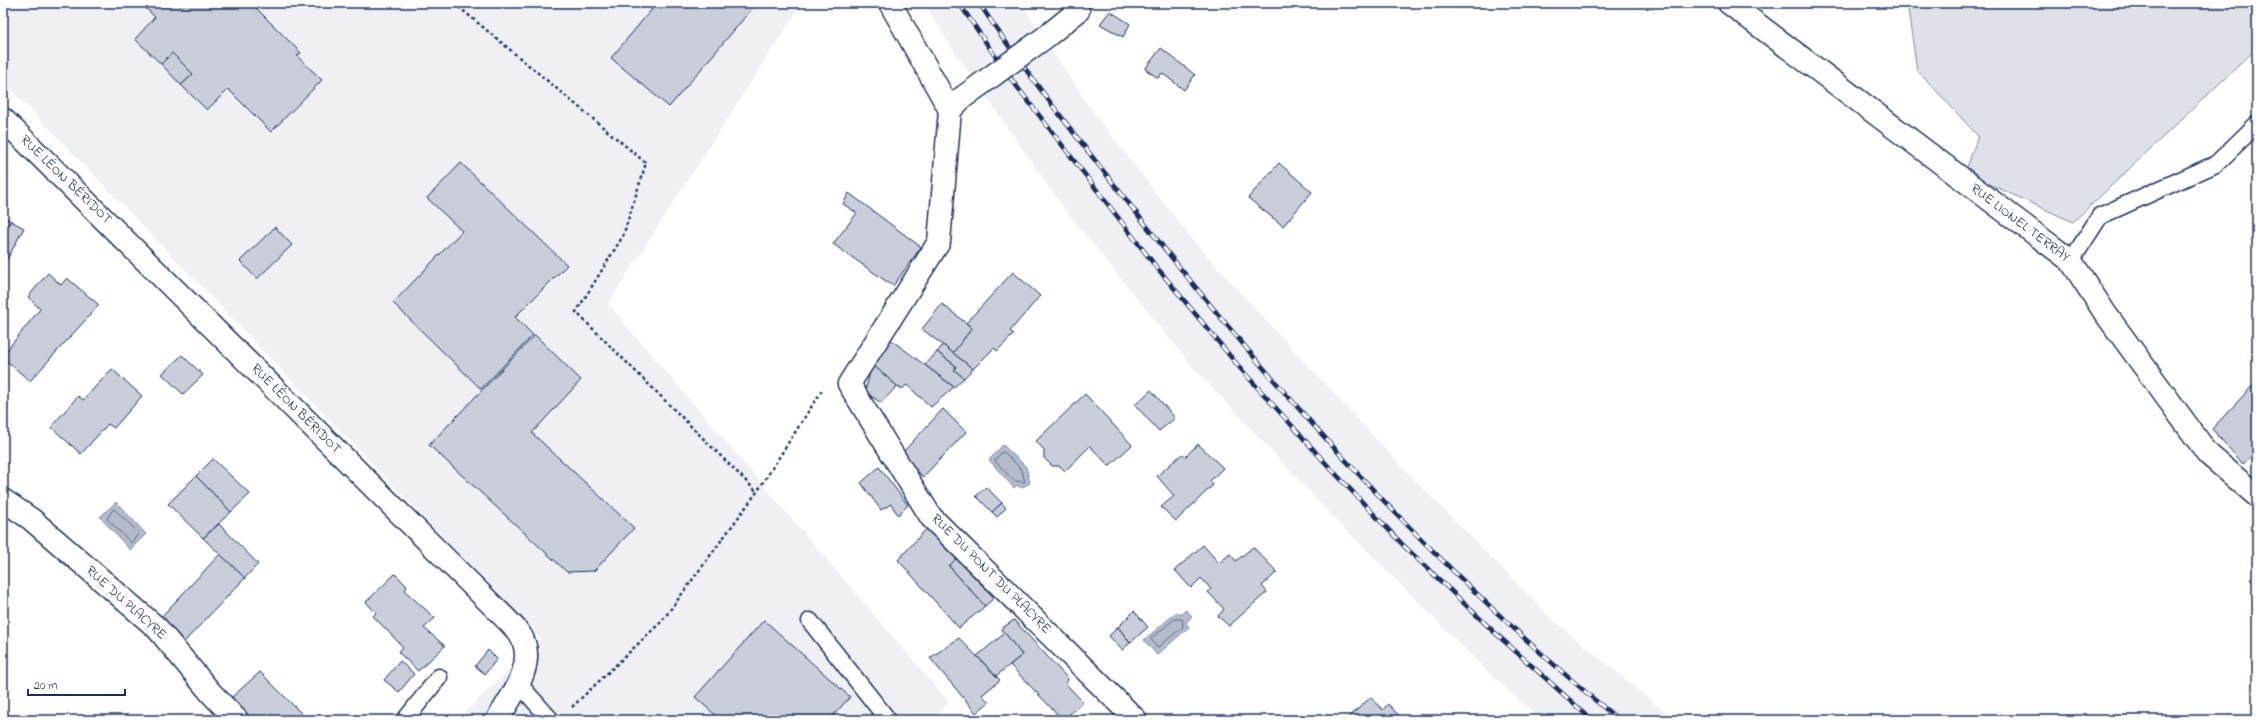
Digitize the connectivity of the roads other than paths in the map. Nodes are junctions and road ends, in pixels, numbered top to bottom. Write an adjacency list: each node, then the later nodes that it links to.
1 (890, 3): 4 (street)
2 (1075, 3): 4 (street, bridge)
3 (1728, 3): 7 (street, RUE LIONEL TERRAY)
4 (956, 104): 18 (street, RUE DU PONT DU PLACYRE)
5 (3, 119): 12 (street, RUE LÉON BÉRIDOT)
6 (2257, 124): 7 (lane)
7 (2071, 261): 8 (street, RUE LIONEL TERRAY)
8 (2257, 496)
9 (3, 500): 13 (street, RUE DU PLACYRE)
10 (810, 621): 17 (lane)
11 (439, 677): 14 (lane)
12 (519, 684): 15 (street, RUE LÉON BÉRIDOT); 16 (lane)
13 (237, 720)
14 (404, 720)
15 (497, 720)
16 (551, 720)
17 (888, 720)
18 (1136, 720)

